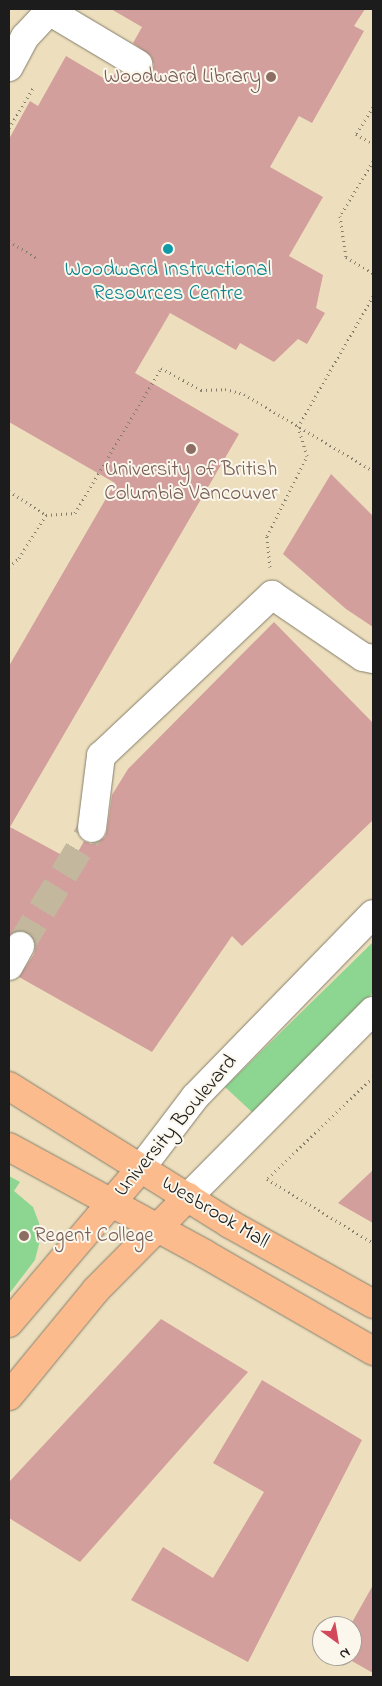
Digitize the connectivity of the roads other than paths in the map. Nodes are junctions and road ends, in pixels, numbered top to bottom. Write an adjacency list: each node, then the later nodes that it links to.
1 (50, 10): 2 (street); 3 (street)
2 (138, 64)
3 (9, 67)
4 (373, 659): 5 (street)
5 (92, 828)
6 (373, 914): 10 (street, University Boulevard)
7 (373, 1011): 11 (street)
8 (9, 1086): 10 (main road, Wesbrook Mall)
9 (9, 1147): 12 (main road, Wesbrook Mall)
10 (141, 1168): 11 (main road, Wesbrook Mall); 12 (main road, University Boulevard)
11 (188, 1197): 13 (main road); 14 (main road, Wesbrook Mall)
12 (112, 1203): 13 (main road, Wesbrook Mall); 15 (main road, University Boulevard)
13 (157, 1228): 16 (main road, Wesbrook Mall); 17 (main road)
14 (373, 1304)
15 (9, 1324)
16 (373, 1351)
17 (9, 1396)

